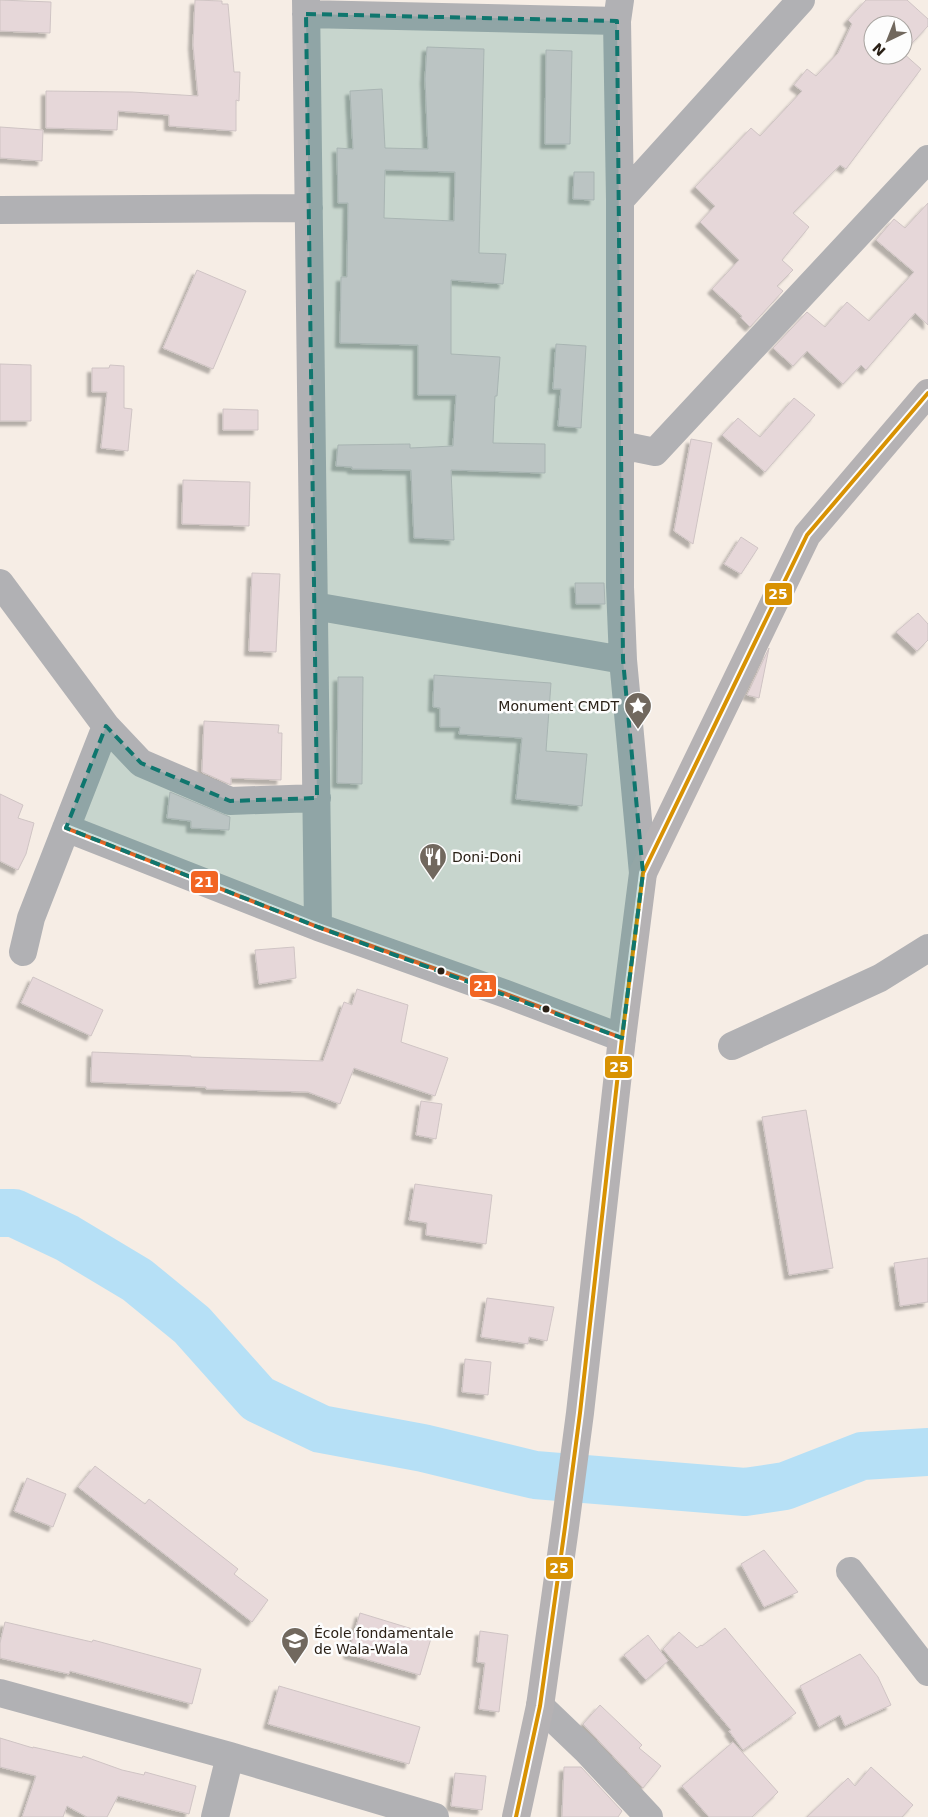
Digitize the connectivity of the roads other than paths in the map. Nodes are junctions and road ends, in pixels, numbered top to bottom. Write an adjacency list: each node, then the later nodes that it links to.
1 (801, 0): 5 (street)
2 (306, 7): 3 (street); 6 (street)
3 (618, 11): 5 (street)
4 (928, 160): 9 (street)
5 (620, 200): 9 (street)
6 (309, 208): 7 (street); 11 (street)
7 (0, 210)
8 (928, 393): 16 (main road)
9 (621, 445): 12 (street)
10 (0, 583): 13 (street)
11 (314, 606): 12 (street); 14 (street)
12 (623, 660): 16 (street)
13 (106, 726): 14 (street); 15 (street)
14 (317, 798): 17 (street)
15 (66, 828): 17 (street); 19 (street)
16 (643, 873): 20 (main road)
17 (318, 927): 20 (street)
18 (928, 948): 21 (street)
19 (23, 952)
20 (622, 1038): 25 (main road)
21 (732, 1046)
22 (850, 1571): 23 (street)
23 (928, 1672)
24 (0, 1693): 26 (street)
25 (540, 1706): 29 (main road); 30 (street)
26 (230, 1756): 27 (street); 28 (street)
27 (215, 1817)
28 (435, 1817)
29 (516, 1817)
30 (649, 1817)

